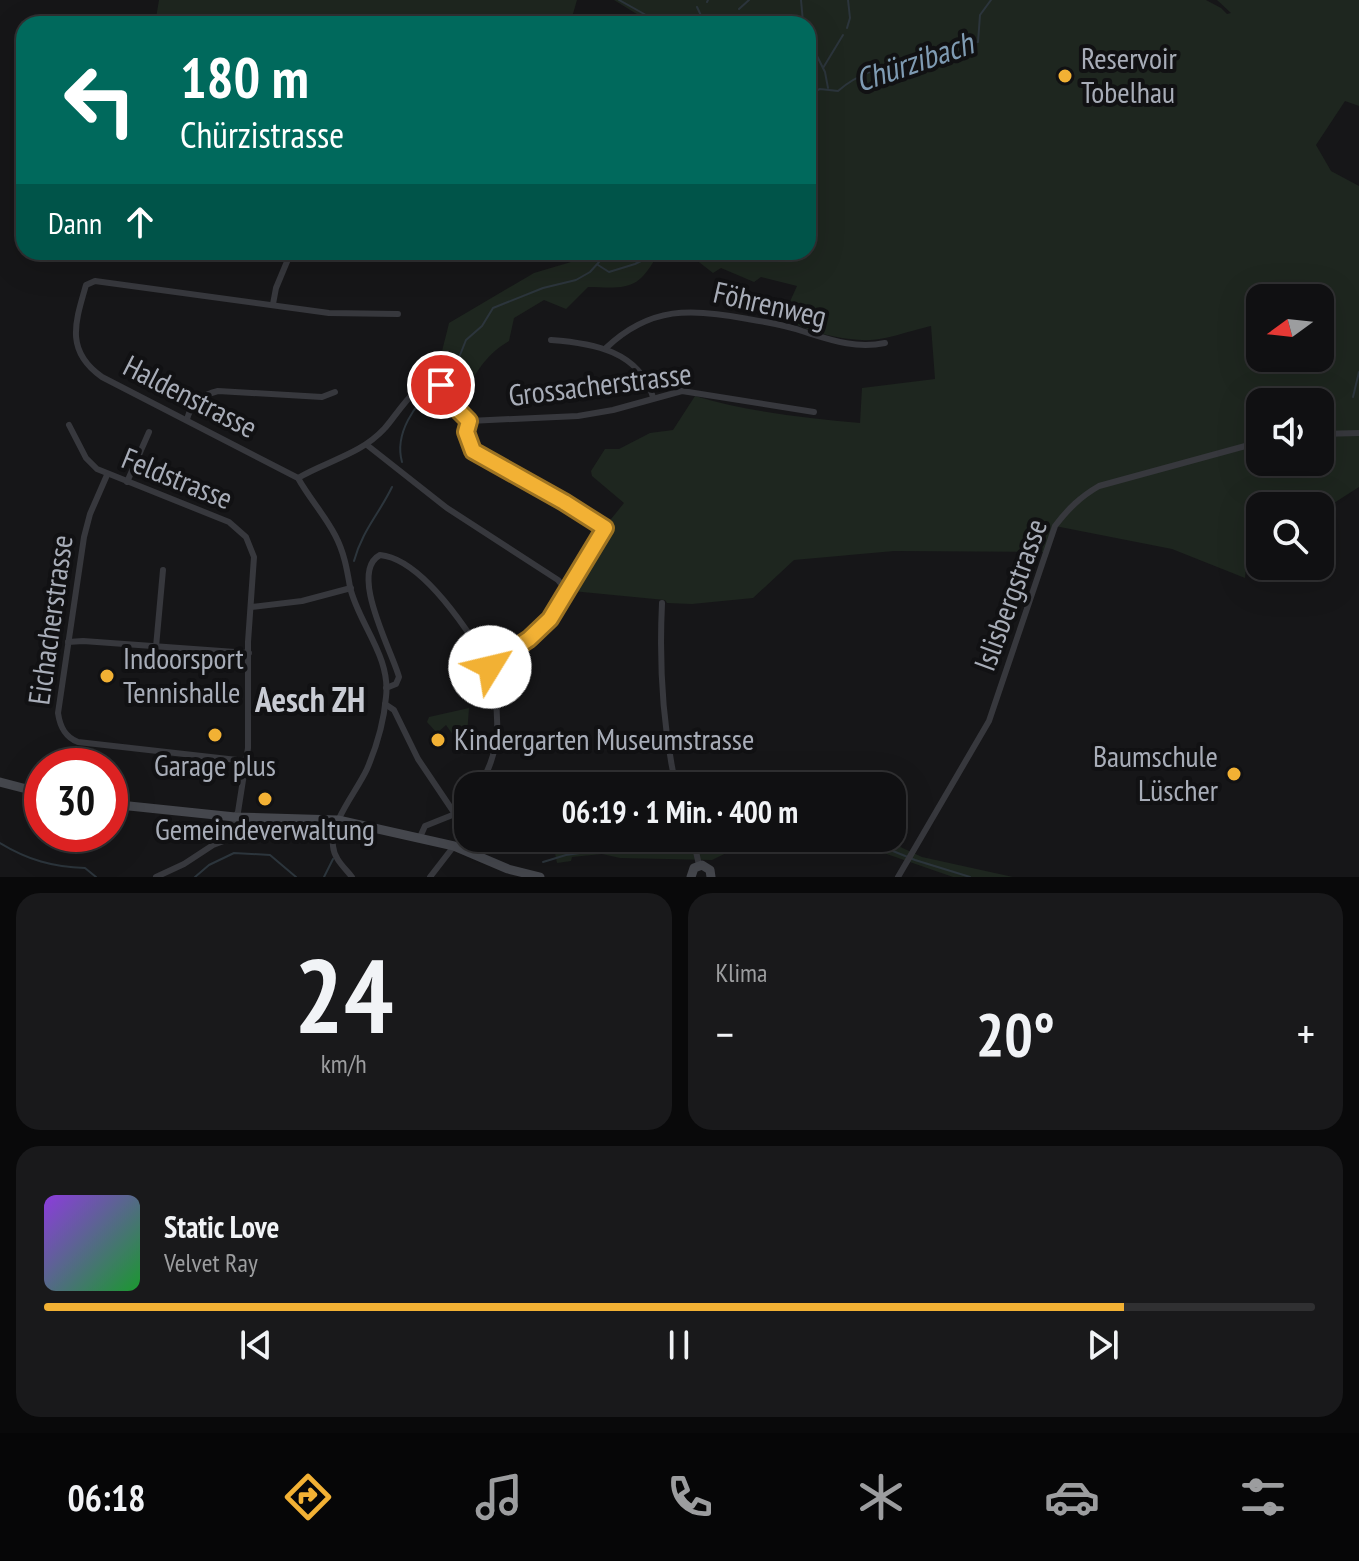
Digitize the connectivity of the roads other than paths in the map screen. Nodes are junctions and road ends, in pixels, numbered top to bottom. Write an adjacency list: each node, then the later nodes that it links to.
1 (288, 260): 2 (street)
2 (273, 304): 3 (street, Haldenstrasse); 10 (street, Haldenstrasse)
3 (398, 314)
4 (551, 340): 6 (street)
5 (885, 343): 6 (street, Föhrenweg)
6 (606, 348): 8 (street)
7 (335, 392): 10 (street)
8 (653, 397): 9 (street, Grossacherstrasse); 11 (street, Grossacherstrasse)
9 (814, 412)
10 (187, 419): 19 (street, Haldenstrasse)
11 (469, 421): 16 (street, Grossacherstrasse); 23 (street)
12 (69, 425): 18 (street, Feldstrasse)
13 (149, 432): 20 (street)
14 (1359, 433): 15 (street)
15 (1334, 434)
16 (367, 445): 19 (street, Grossacherstrasse); 23 (street)
17 (1246, 446): 54 (street, Islisbergstrasse)
18 (107, 475): 20 (street, Feldstrasse); 26 (street, Eichacherstrasse)
19 (298, 478): 22 (street)
20 (127, 482): 25 (street, Feldstrasse)
21 (163, 570): 27 (street)
22 (351, 588): 25 (street); 30 (street)
23 (567, 591): 29 (street)
24 (662, 603): 34 (street)
25 (251, 607): 28 (street, Feldstrasse)
26 (68, 642): 27 (street); 32 (street, Eichacherstrasse)
27 (156, 647): 28 (street)
28 (249, 653): 32 (street, Feldstrasse)
29 (489, 665): 30 (street); 33 (street)
30 (386, 688): 31 (street)
31 (385, 704): 38 (street); 41 (street)
32 (246, 761): 40 (street, Feldstrasse)
33 (487, 772)
34 (673, 772)
35 (0, 782): 36 (street)
36 (24, 788)
37 (128, 806): 40 (street)
38 (454, 813)
39 (454, 814): 42 (street)
40 (235, 817): 41 (street); 48 (street)
41 (338, 820): 42 (street); 49 (street)
42 (420, 837): 43 (street)
43 (454, 846): 50 (street)
44 (467, 852): 47 (street)
45 (697, 852): 46 (street)
46 (699, 865): 52 (street); 53 (street)
47 (519, 875): 51 (street)
48 (156, 877)
49 (352, 877)
50 (430, 877)
51 (540, 877)
52 (689, 877)
53 (711, 877)
54 (898, 877)

